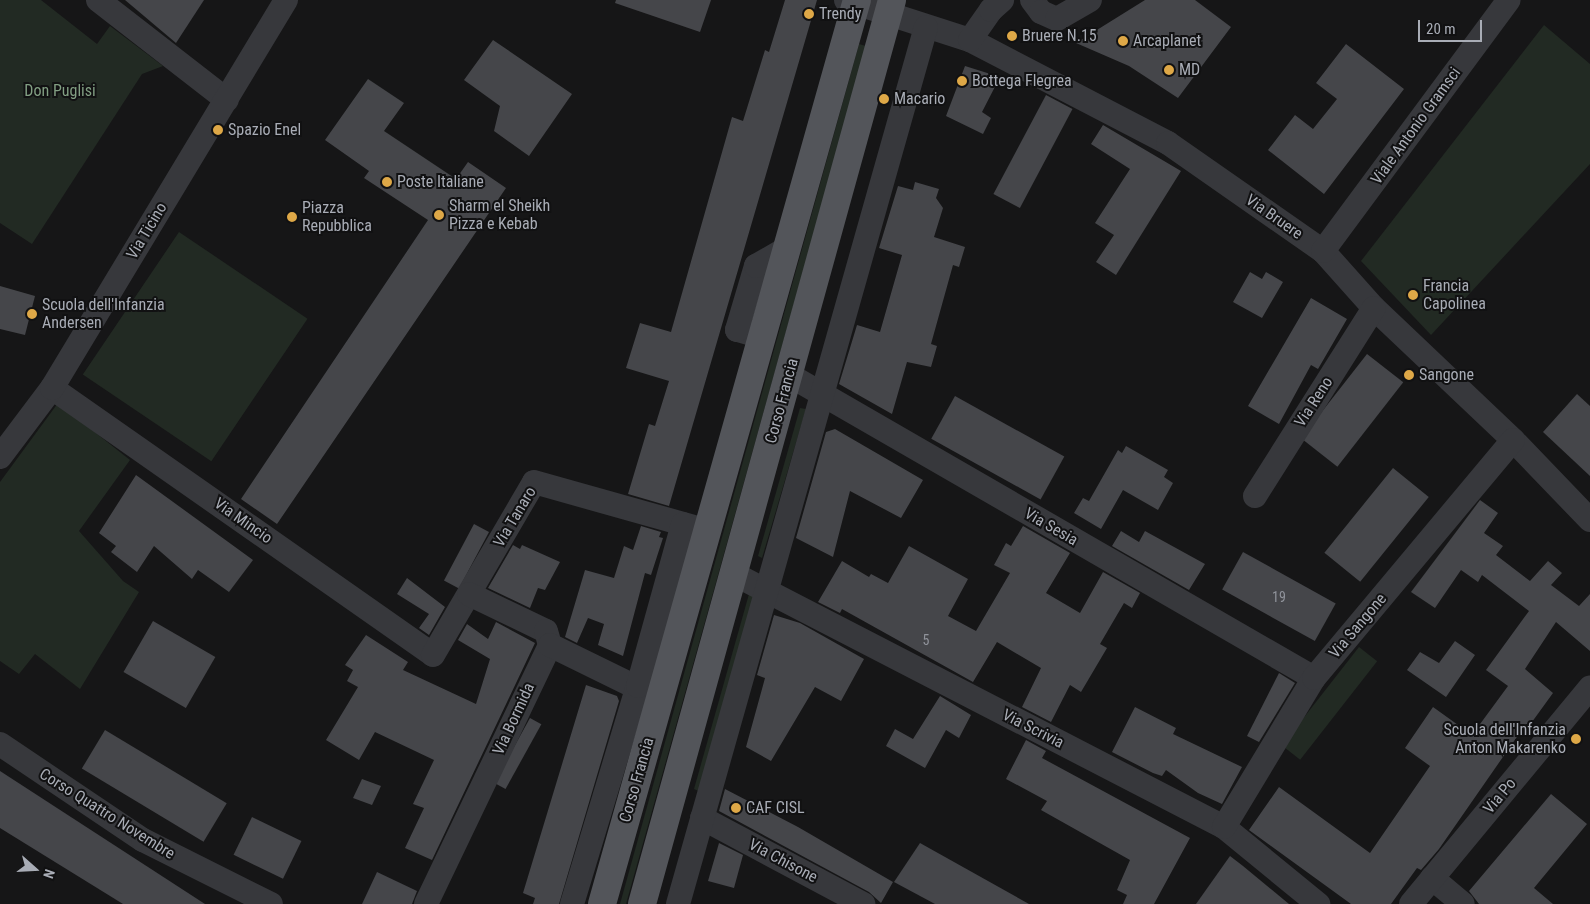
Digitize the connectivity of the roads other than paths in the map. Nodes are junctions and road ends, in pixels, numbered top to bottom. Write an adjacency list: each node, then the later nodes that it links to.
1 (98, 0): 11 (street)
2 (286, 0): 11 (street, Via Ticino)
3 (1002, 0): 10 (street)
4 (1032, 0): 5 (street)
5 (1090, 0)
6 (1509, 0): 12 (street, Viale Antonio Gramsci)
7 (853, 1): 8 (street, Via Bruere); 21 (main road, Corso Francia)
8 (890, 8): 9 (street, Via Bruere); 14 (main road, Corso Francia)
9 (926, 27): 10 (street, Via Bruere); 16 (street)
10 (970, 40): 12 (street, Via Bruere)
11 (227, 100): 15 (street, Via Ticino)
12 (1323, 252): 13 (street, Via Bruere)
13 (1374, 308): 17 (street, Via Bruere); 19 (street, Via Reno)
14 (789, 375): 16 (street, Via Sesia); 22 (main road, Corso Francia)
15 (52, 388): 18 (street, Via Ticino); 26 (street, Via Mincio)
16 (822, 396): 23 (street); 27 (street, Via Sesia)
17 (1513, 440): 20 (street, Via Bruere); 27 (street, Via Sangone)
18 (0, 456)
19 (1255, 496)
20 (1590, 520)
21 (695, 527): 24 (street, Via Tanaro); 29 (main road, Corso Francia)
22 (734, 574): 23 (street, Via Scrivia); 31 (main road, Corso Francia)
23 (766, 592): 32 (street); 33 (street, Via Scrivia)
24 (470, 594): 25 (street); 26 (street, Via Tanaro)
25 (550, 645): 29 (street); 36 (street, Via Bormida)
26 (433, 655)
27 (1314, 678): 33 (street, Via Sangone)
28 (1590, 688): 34 (street, Via Po)
29 (649, 693): 37 (street, Corso Francia); 38 (main road, Corso Francia)
30 (0, 744): 35 (street, Corso Quattro Novembre)
31 (671, 801): 32 (street); 39 (main road, Corso Francia)
32 (703, 815): 40 (street); 41 (street, Via Chisone)
33 (1224, 827): 42 (street, Via Scrivia)
34 (1432, 878): 43 (street, Via Po); 44 (street)
35 (271, 904)
36 (426, 904)
37 (572, 904)
38 (602, 904)
39 (642, 904)
40 (678, 904)
41 (862, 904)
42 (1318, 904)
43 (1411, 904)
44 (1463, 904)

